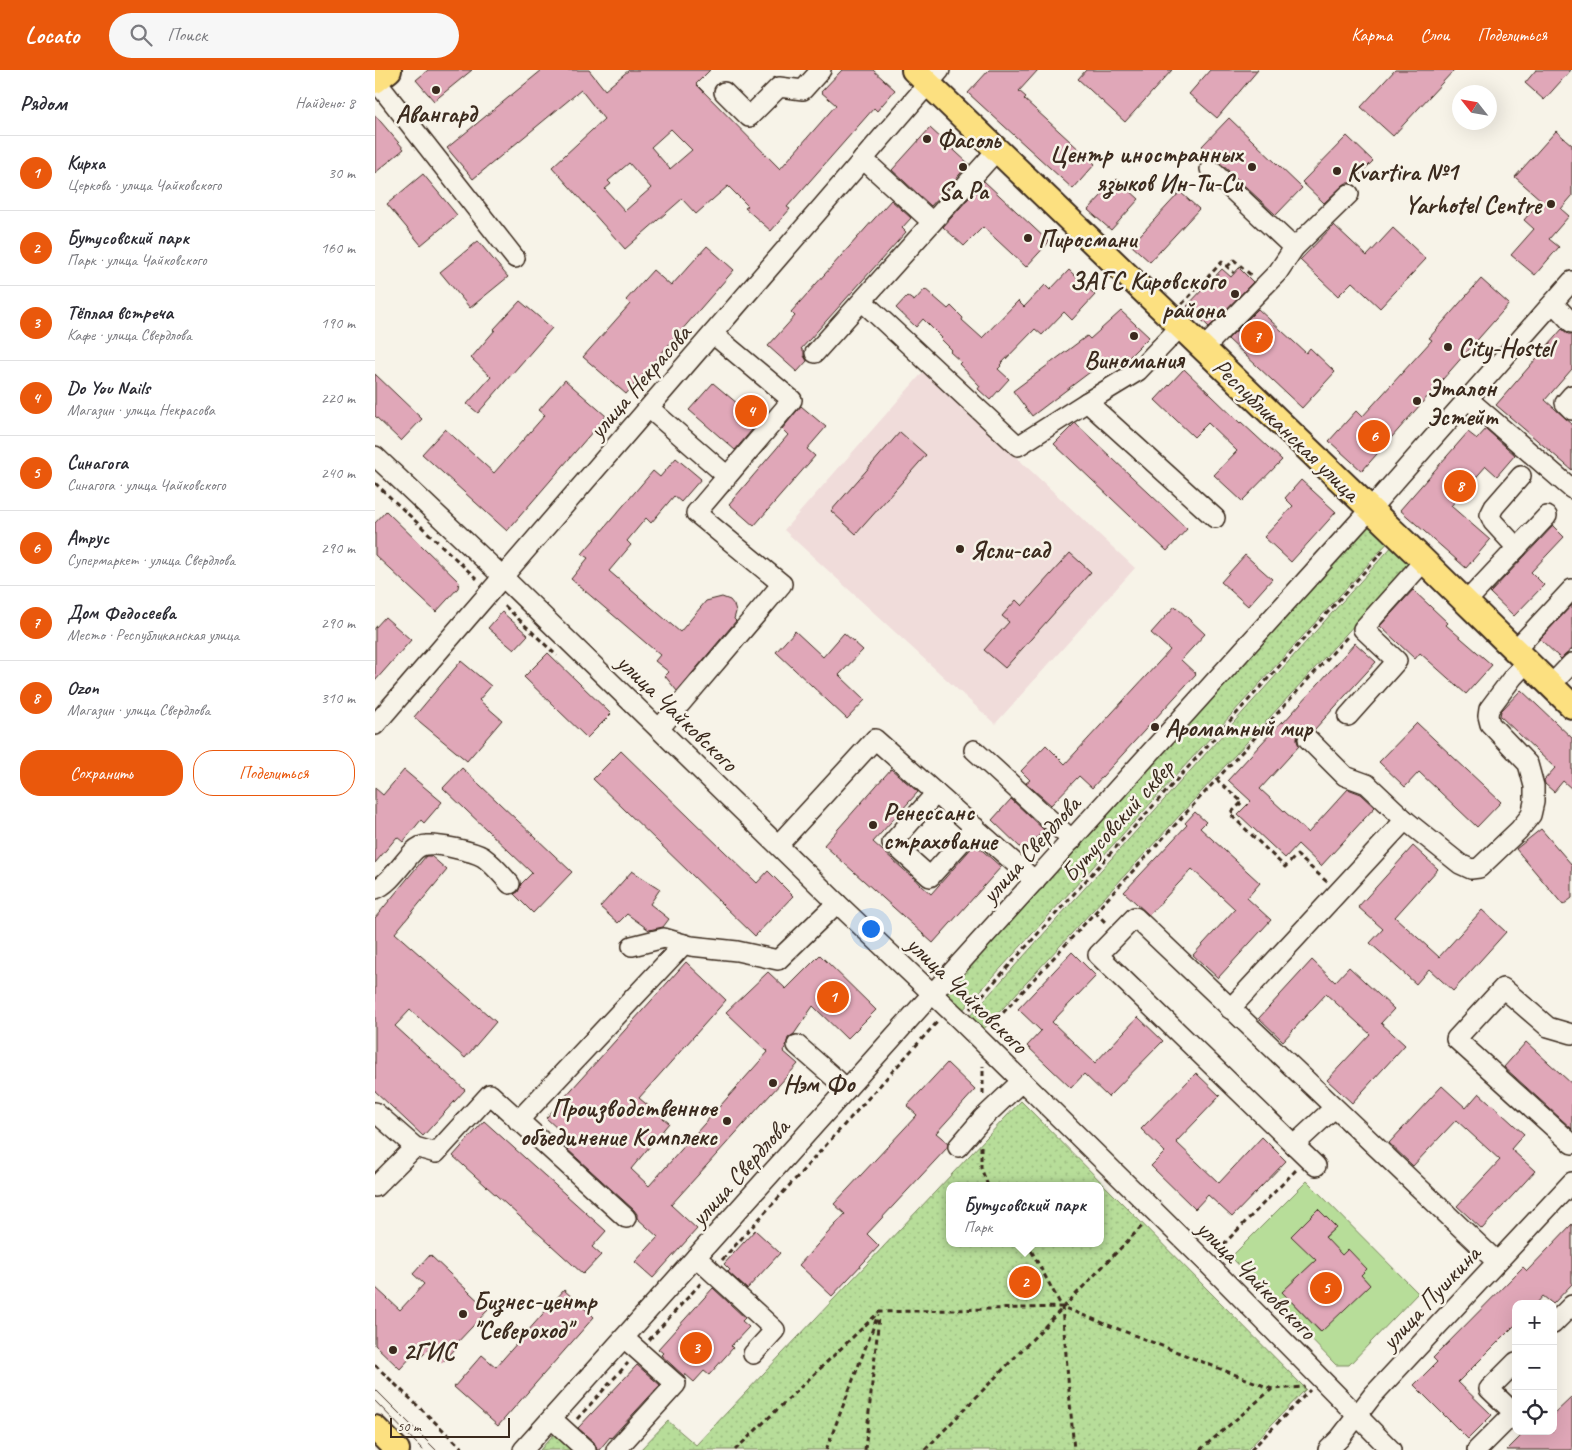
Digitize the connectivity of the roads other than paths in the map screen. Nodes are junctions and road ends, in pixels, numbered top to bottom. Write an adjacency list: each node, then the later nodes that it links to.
1 (821, 70): 4 (street)
2 (927, 75): 5 (main road, Республиканская улица); 6 (street, улица Некрасова)
3 (380, 77): 11 (street)
4 (724, 92)
5 (997, 150): 9 (street); 16 (main road, Республиканская улица)
6 (863, 159): 9 (street); 18 (street, улица Некрасова)
7 (1210, 169): 10 (street)
8 (1349, 194): 10 (street)
9 (932, 222): 14 (street)
10 (1294, 248): 19 (street)
11 (515, 258)
12 (1572, 281): 13 (street, улица Свердлова)
13 (1555, 300): 15 (street); 17 (street); 22 (street, улица Свердлова)
14 (862, 301): 20 (street); 23 (street)
15 (1572, 312)
16 (1175, 322): 19 (main road, Республиканская улица); 23 (street)
17 (1572, 323)
18 (713, 334): 24 (street, улица Некрасова); 27 (street)
19 (1203, 349): 30 (main road, Республиканская улица)
20 (815, 353)
21 (1572, 395): 25 (street)
22 (1468, 399): 29 (street); 30 (street, улица Свердлова)
23 (1087, 402): 32 (street)
24 (649, 408): 27 (street); 35 (street, улица Некрасова)
25 (1572, 410)
26 (375, 456): 35 (street, улица Чайковского)
27 (727, 476): 44 (street)
28 (1521, 476): 33 (street)
29 (1572, 489)
30 (1371, 509): 34 (main road, Республиканская улица); 50 (street, улица Свердлова)
31 (1547, 516): 33 (street)
32 (1215, 518)
33 (1517, 548): 37 (street)
34 (1424, 561): 37 (main road, Республиканская улица); 43 (street)
35 (503, 577): 42 (street, улица Некрасова); 44 (street, улица Чайковского)
36 (1572, 589): 38 (street)
37 (1466, 602): 38 (main road, Республиканская улица)
38 (1521, 656): 40 (main road, Республиканская улица); 48 (street)
39 (1572, 663): 40 (street)
40 (1551, 685): 41 (main road, Республиканская улица)
41 (1572, 706)
42 (378, 716)
43 (1348, 716)
44 (659, 729): 51 (street, улица Чайковского)
45 (1308, 740): 48 (street)
46 (974, 750): 50 (street)
47 (937, 793): 49 (street); 49 (street); 51 (street)
48 (1405, 820): 59 (street)
49 (975, 827): 52 (street)
50 (1072, 840): 52 (street, улица Свердлова)
51 (778, 845): 55 (street, улица Чайковского)
52 (1035, 881): 58 (street, улица Свердлова)
53 (511, 884): 54 (street)
54 (375, 888)
55 (837, 903): 56 (street); 58 (street, улица Чайковского)
56 (684, 944): 57 (street); 66 (street)
57 (632, 946)
58 (933, 994): 62 (street, улица Чайковского); 63 (street, улица Свердлова)
59 (1230, 1009): 64 (street); 64 (street)
60 (1572, 1034): 67 (street)
61 (797, 1045): 63 (street)
62 (1022, 1081): 69 (street); 80 (street, улица Чайковского)
63 (846, 1090): 73 (street, улица Свердлова)
64 (1335, 1108): 74 (street)
65 (375, 1112): 68 (street)
66 (518, 1121): 68 (street); 72 (street)
67 (1572, 1144)
68 (415, 1147): 71 (street)
69 (958, 1147)
70 (1572, 1182): 74 (street, улица Пушкина)
71 (375, 1188)
72 (626, 1218)
73 (696, 1257): 77 (street, улица Свердлова); 78 (street)
74 (1497, 1262): 80 (street, улица Пушкина)
75 (1572, 1305): 76 (street)
76 (1557, 1320)
77 (624, 1338): 81 (street, улица Свердлова); 86 (street)
78 (753, 1354)
79 (1512, 1366): 89 (street)
80 (1357, 1416): 87 (street, улица Пушкина); 88 (street, улица Чайковского)
81 (555, 1422): 84 (street, улица Свердлова); 85 (street)
82 (375, 1428): 83 (main road)
83 (397, 1450)
84 (523, 1450)
85 (586, 1450)
86 (616, 1450)
87 (1328, 1450)
88 (1391, 1450)
89 (1477, 1450)

